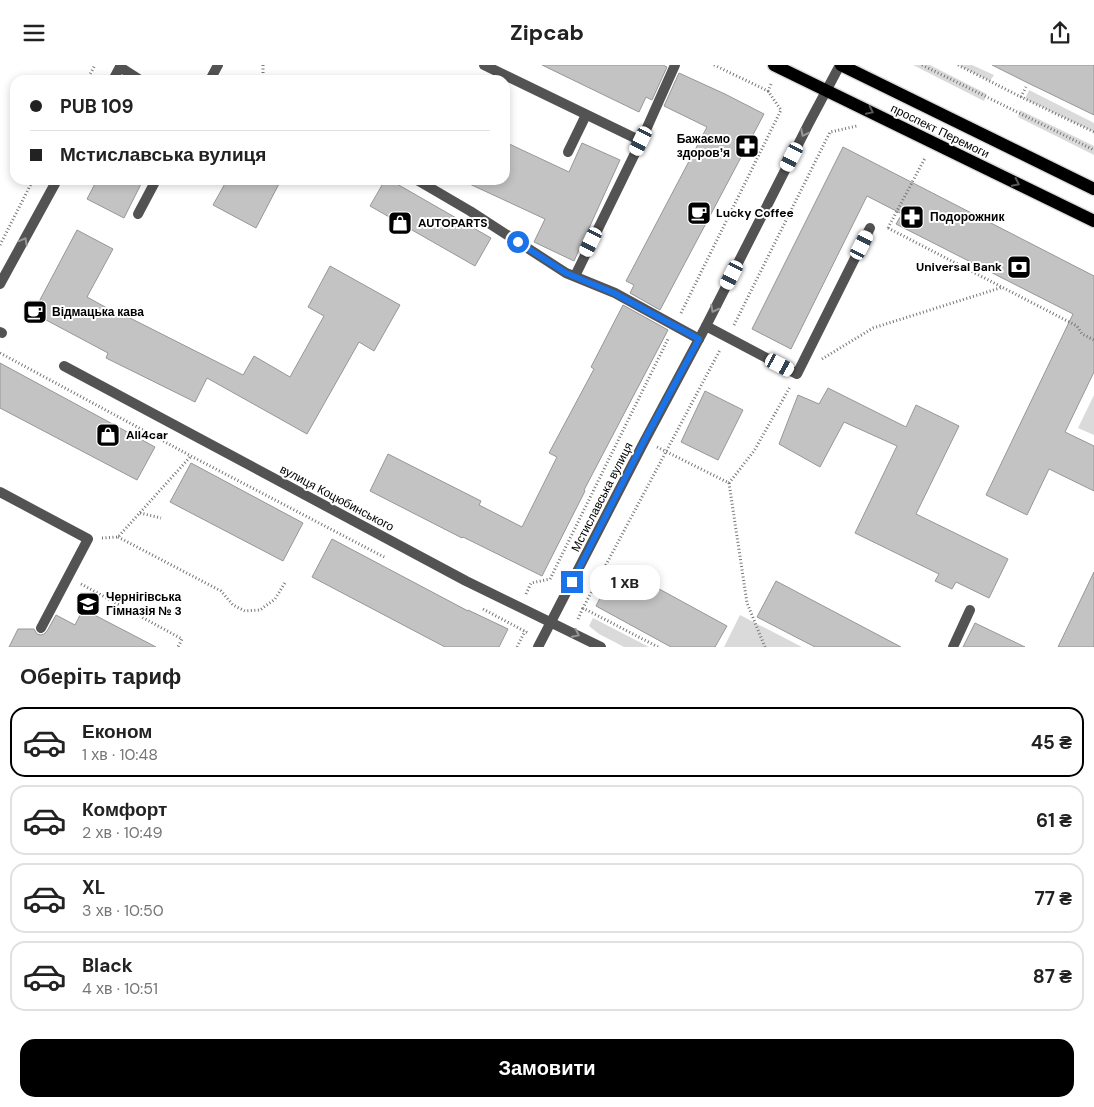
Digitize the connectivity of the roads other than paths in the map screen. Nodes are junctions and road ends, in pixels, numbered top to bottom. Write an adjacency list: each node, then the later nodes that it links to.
1 (484, 65): 7 (street)
2 (675, 65): 11 (street)
3 (774, 65): 9 (main road, проспект Перемоги)
4 (840, 65): 9 (street, Мстиславська вулиця); 16 (main road, проспект Перемоги)
5 (121, 66): 6 (street)
6 (133, 75)
7 (504, 75)
8 (510, 78): 10 (street)
9 (826, 90): 18 (main road, проспект Перемоги, one-way to 18); 22 (street, Мстиславська вулиця, one-way to 22)
10 (586, 115): 11 (street); 12 (street)
11 (641, 141): 20 (street)
12 (568, 152)
13 (54, 185): 21 (street, one-way to 13)
14 (153, 185): 17 (street)
15 (426, 185): 20 (street)
16 (1094, 189)
17 (138, 214)
18 (1094, 221)
19 (870, 228): 22 (street)
20 (575, 276): 23 (street)
21 (0, 284)
22 (706, 326): 23 (street, Мстиславська вулиця)
23 (699, 339): 27 (street, Мстиславська вулиця)
24 (64, 367): 27 (street, вулиця Коцюбинського)
25 (0, 492): 28 (street)
26 (970, 610): 31 (street)
27 (550, 622): 29 (street, Мстиславська вулиця); 30 (street, вулиця Коцюбинського, one-way to 30)
28 (41, 629)
29 (539, 644)
30 (601, 647)
31 (953, 647)

